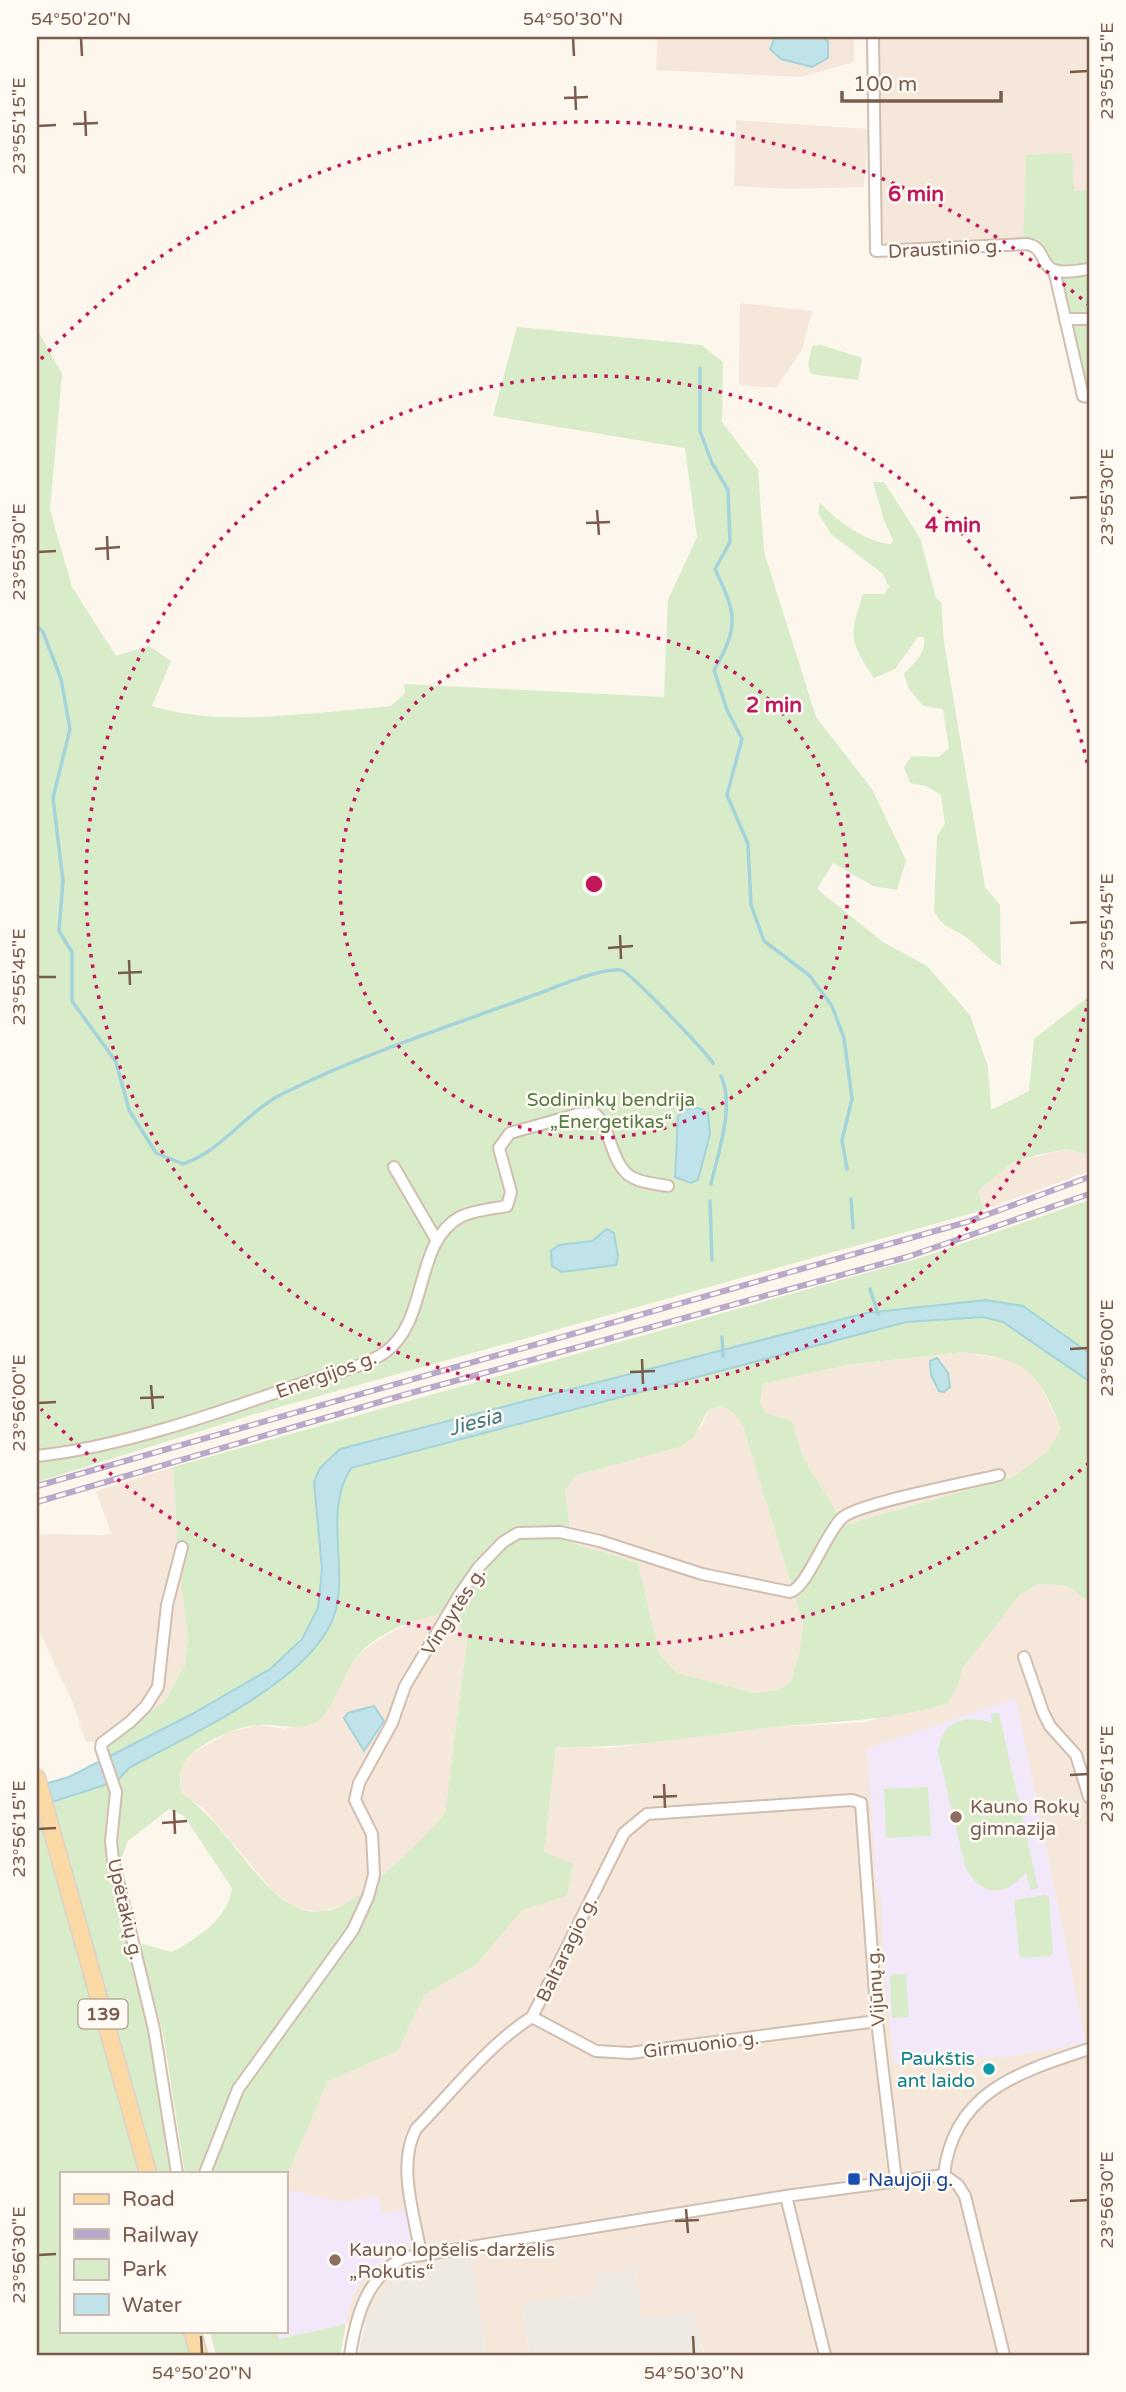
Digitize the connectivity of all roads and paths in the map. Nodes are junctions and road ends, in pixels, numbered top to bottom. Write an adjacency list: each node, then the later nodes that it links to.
1 (873, 37): 3 (street, Draustinio g.)
2 (1089, 269): 3 (street)
3 (1054, 270): 4 (street)
4 (1065, 319): 5 (street); 6 (street)
5 (1089, 319)
6 (1089, 397)
7 (394, 1167): 9 (street)
8 (668, 1186): 9 (street, Energijos g.)
9 (437, 1241): 10 (street, Energijos g.)
10 (37, 1456)
11 (999, 1475): 22 (street, Vingytės g.)
12 (182, 1547): 21 (street, Upėtakių g.)
13 (1024, 1657): 15 (street)
14 (37, 1778): 20 (main road, 139)
15 (1089, 1797)
16 (852, 1800): 17 (street, Baltaragio g.); 18 (street, Vijūnų g.)
17 (533, 2017): 18 (street, Girmuonio g.); 26 (street, Baltaragio g.)
18 (877, 2021): 24 (street, Vijūnų g.)
19 (1089, 2049): 23 (street)
20 (148, 2172)
21 (177, 2172)
22 (205, 2172)
23 (944, 2175): 24 (street); 31 (street)
24 (896, 2180): 25 (street)
25 (786, 2196): 26 (street); 30 (street)
26 (421, 2254): 29 (street)
27 (192, 2332): 28 (main road)
28 (199, 2355)
29 (350, 2355)
30 (825, 2355)
31 (1004, 2355)

